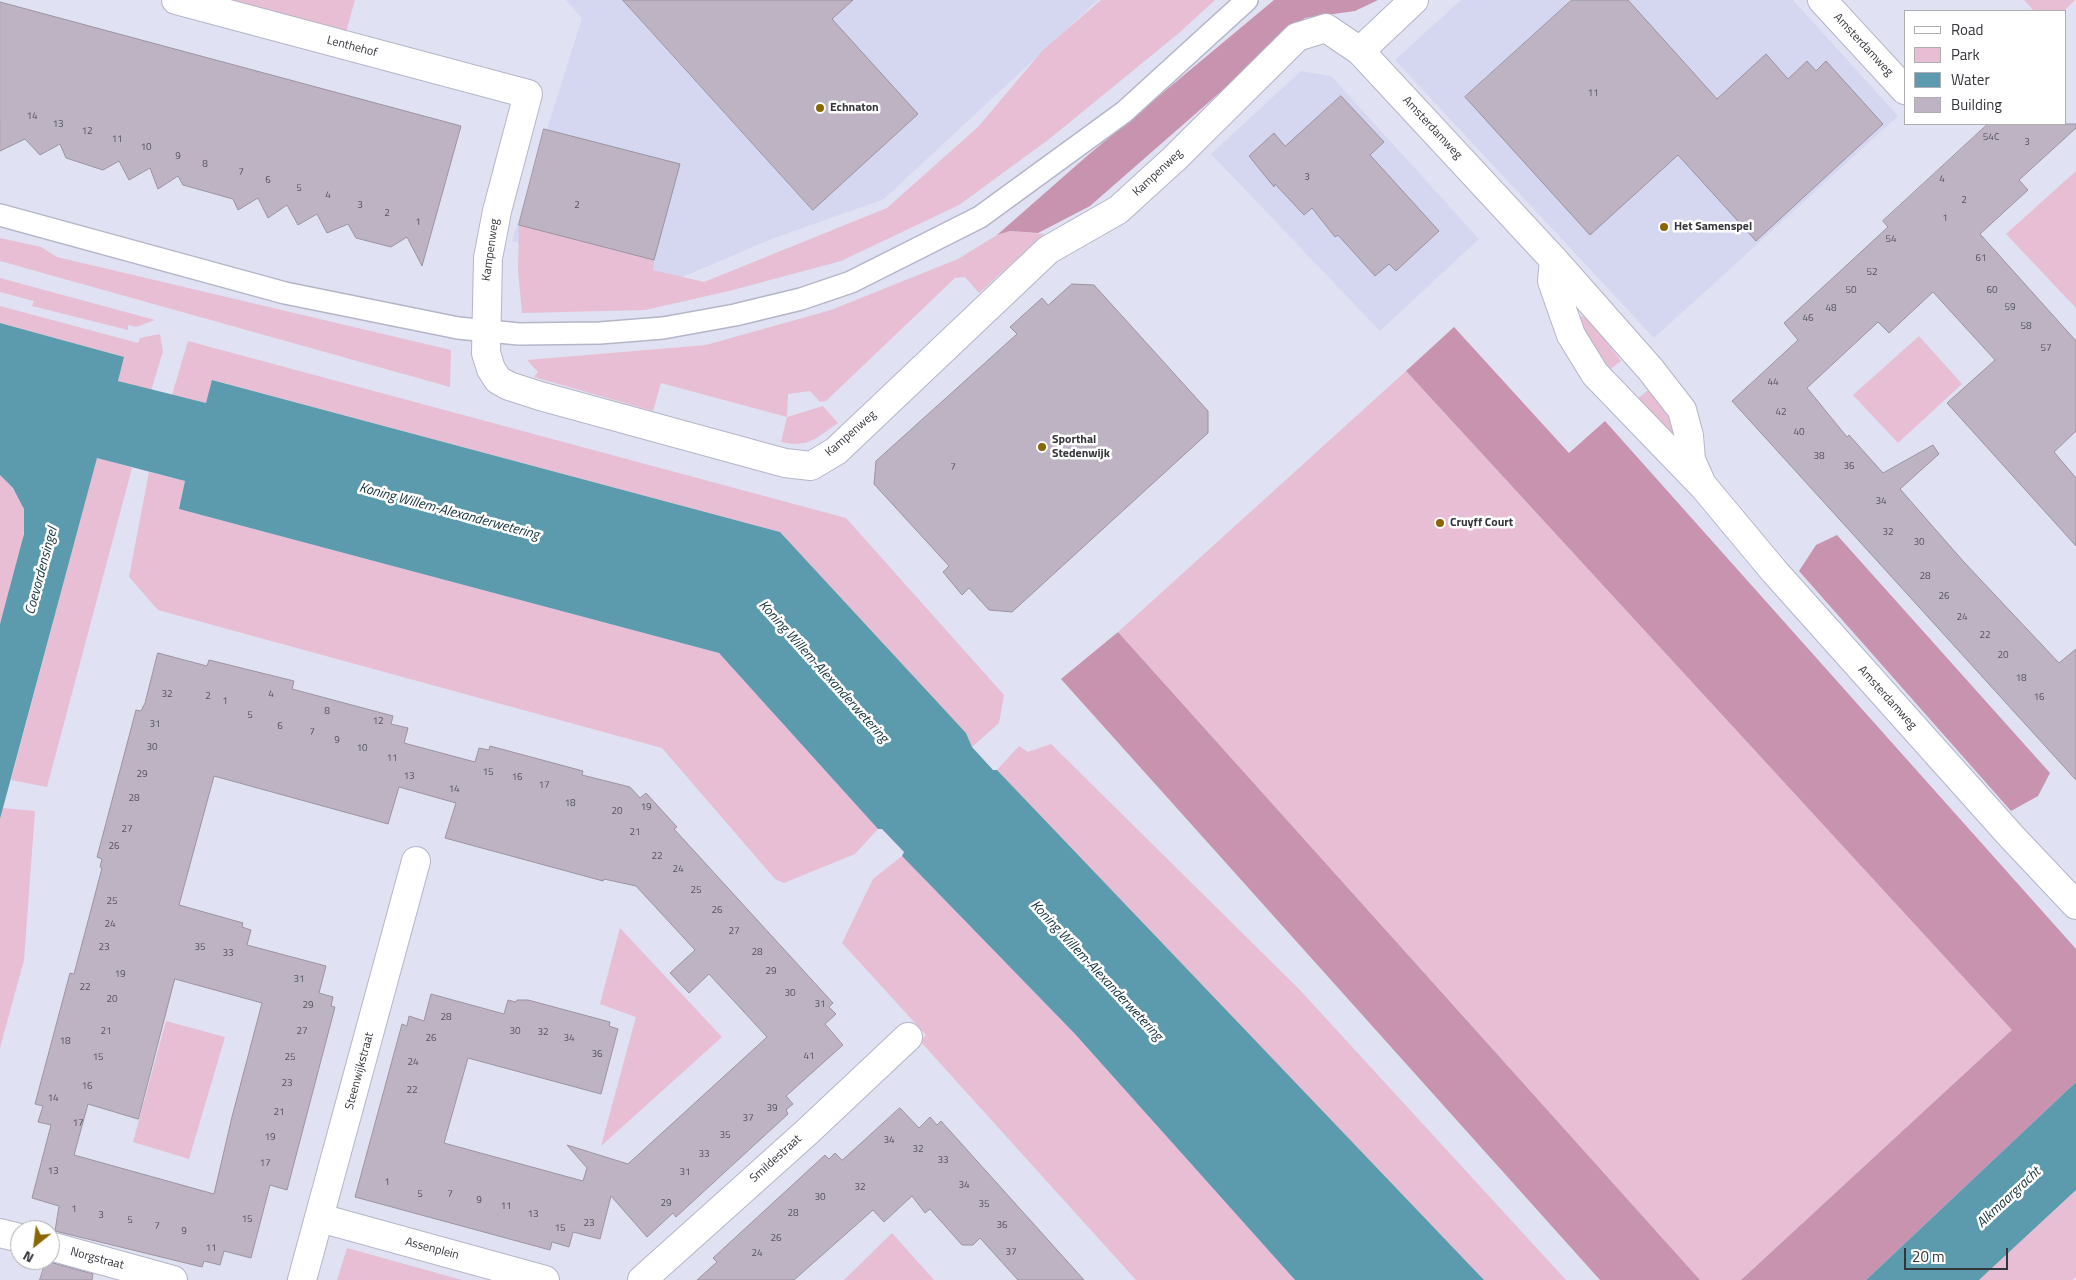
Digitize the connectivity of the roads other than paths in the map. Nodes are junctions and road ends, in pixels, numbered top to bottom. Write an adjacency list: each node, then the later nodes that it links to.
1 (176, 0): 7 (street, Lenthehof)
2 (1247, 0): 10 (lane)
3 (1414, 0): 5 (street)
4 (1822, 0): 6 (street, Amsterdamweg)
5 (1360, 51): 9 (street, Amsterdamweg); 10 (street, Kampenweg)
6 (1904, 89)
7 (528, 94): 10 (street, Kampenweg)
8 (0, 215): 10 (lane)
9 (1554, 260): 11 (street, Amsterdamweg); 11 (street, Amsterdamweg)
10 (486, 331)
11 (1704, 487): 13 (street, Amsterdamweg)
12 (416, 861): 15 (street, Steenwijkstraat)
13 (2076, 905)
14 (908, 1037): 20 (street, Smildestraat)
15 (320, 1218): 18 (street, Steenwijkstraat); 19 (street, Assenplein)
16 (60, 1249): 17 (street, Norgstraat)
17 (173, 1280)
18 (302, 1280)
19 (545, 1280)
20 (642, 1280)

